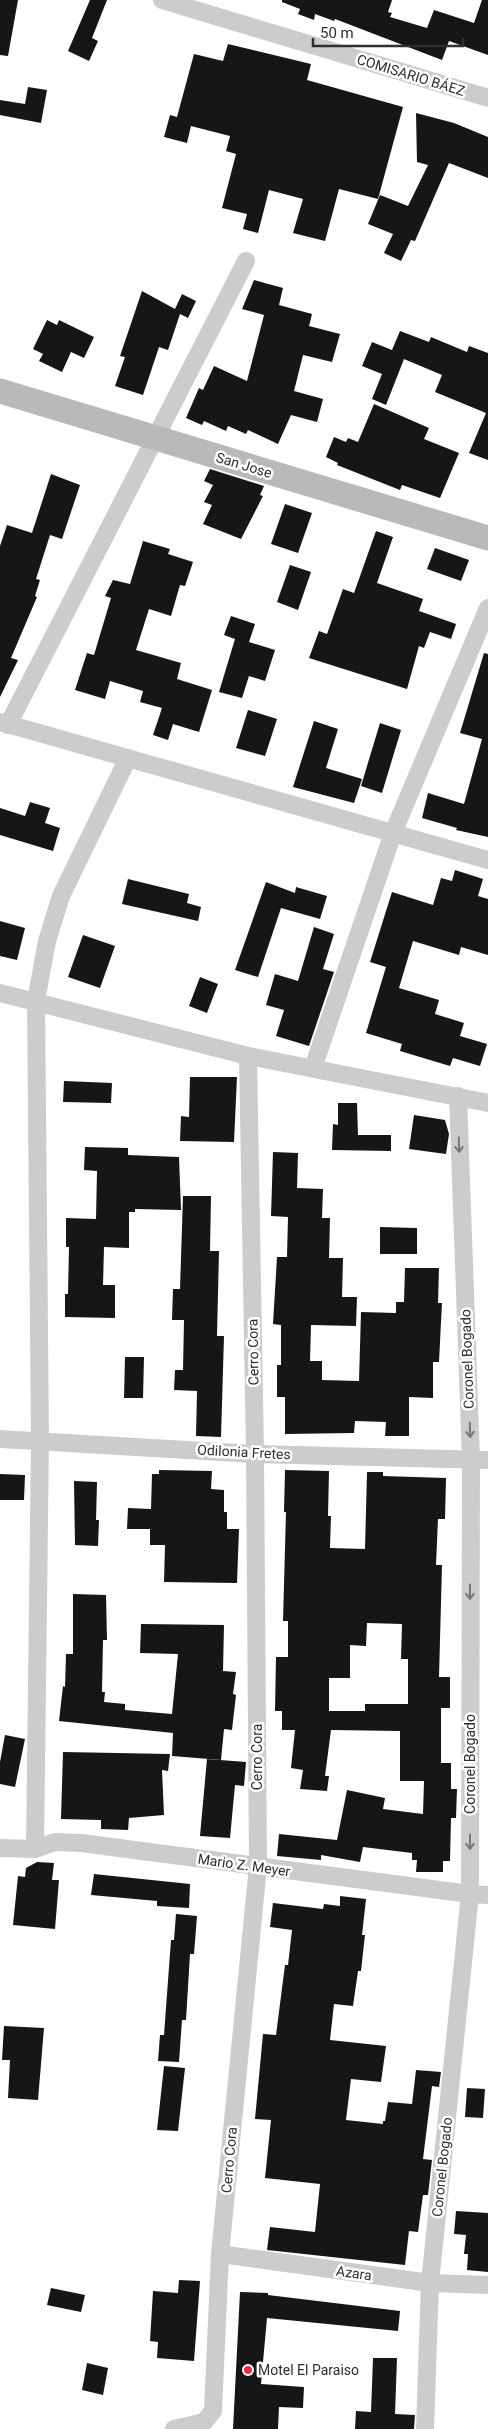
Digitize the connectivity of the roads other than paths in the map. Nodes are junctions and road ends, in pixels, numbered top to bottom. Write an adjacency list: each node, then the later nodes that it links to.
1 (162, 0): 2 (street, COMISARIO BÁEZ)
2 (488, 98)
3 (246, 261): 5 (street)
4 (0, 391): 5 (street, San Jose)
5 (154, 438): 6 (street, San Jose); 8 (street)
6 (488, 538)
7 (488, 608): 10 (street)
8 (4, 723): 9 (street)
9 (128, 758): 10 (street); 13 (street)
10 (393, 833): 11 (street); 15 (street)
11 (488, 860)
12 (0, 993): 13 (street)
13 (36, 1001): 14 (street); 19 (street)
14 (248, 1056): 15 (street); 20 (street, Cerro Cora)
15 (313, 1068): 16 (street)
16 (458, 1096): 17 (street); 21 (street, Coronel Bogado, one-way to 21)
17 (488, 1103)
18 (0, 1439): 19 (street, Odilonia Fretes)
19 (40, 1440): 20 (street, Odilonia Fretes); 23 (street)
20 (255, 1454): 21 (street, Odilonia Fretes); 24 (street, Cerro Cora)
21 (479, 1460): 25 (street, Coronel Bogado, one-way to 25)
22 (0, 1848): 23 (street, Mario Z. Meyer)
23 (35, 1849): 24 (street, Mario Z. Meyer)
24 (258, 1866): 25 (street, Mario Z. Meyer); 27 (street, Cerro Cora)
25 (470, 1894): 26 (street, Mario Z. Meyer); 28 (street, Coronel Bogado)
26 (488, 1895)
27 (220, 2254): 28 (street, Azara); 30 (street, Cerro Cora)
28 (430, 2283): 29 (street, Azara); 31 (street, Coronel Bogado)
29 (488, 2285)
30 (174, 2429)
31 (424, 2429)

